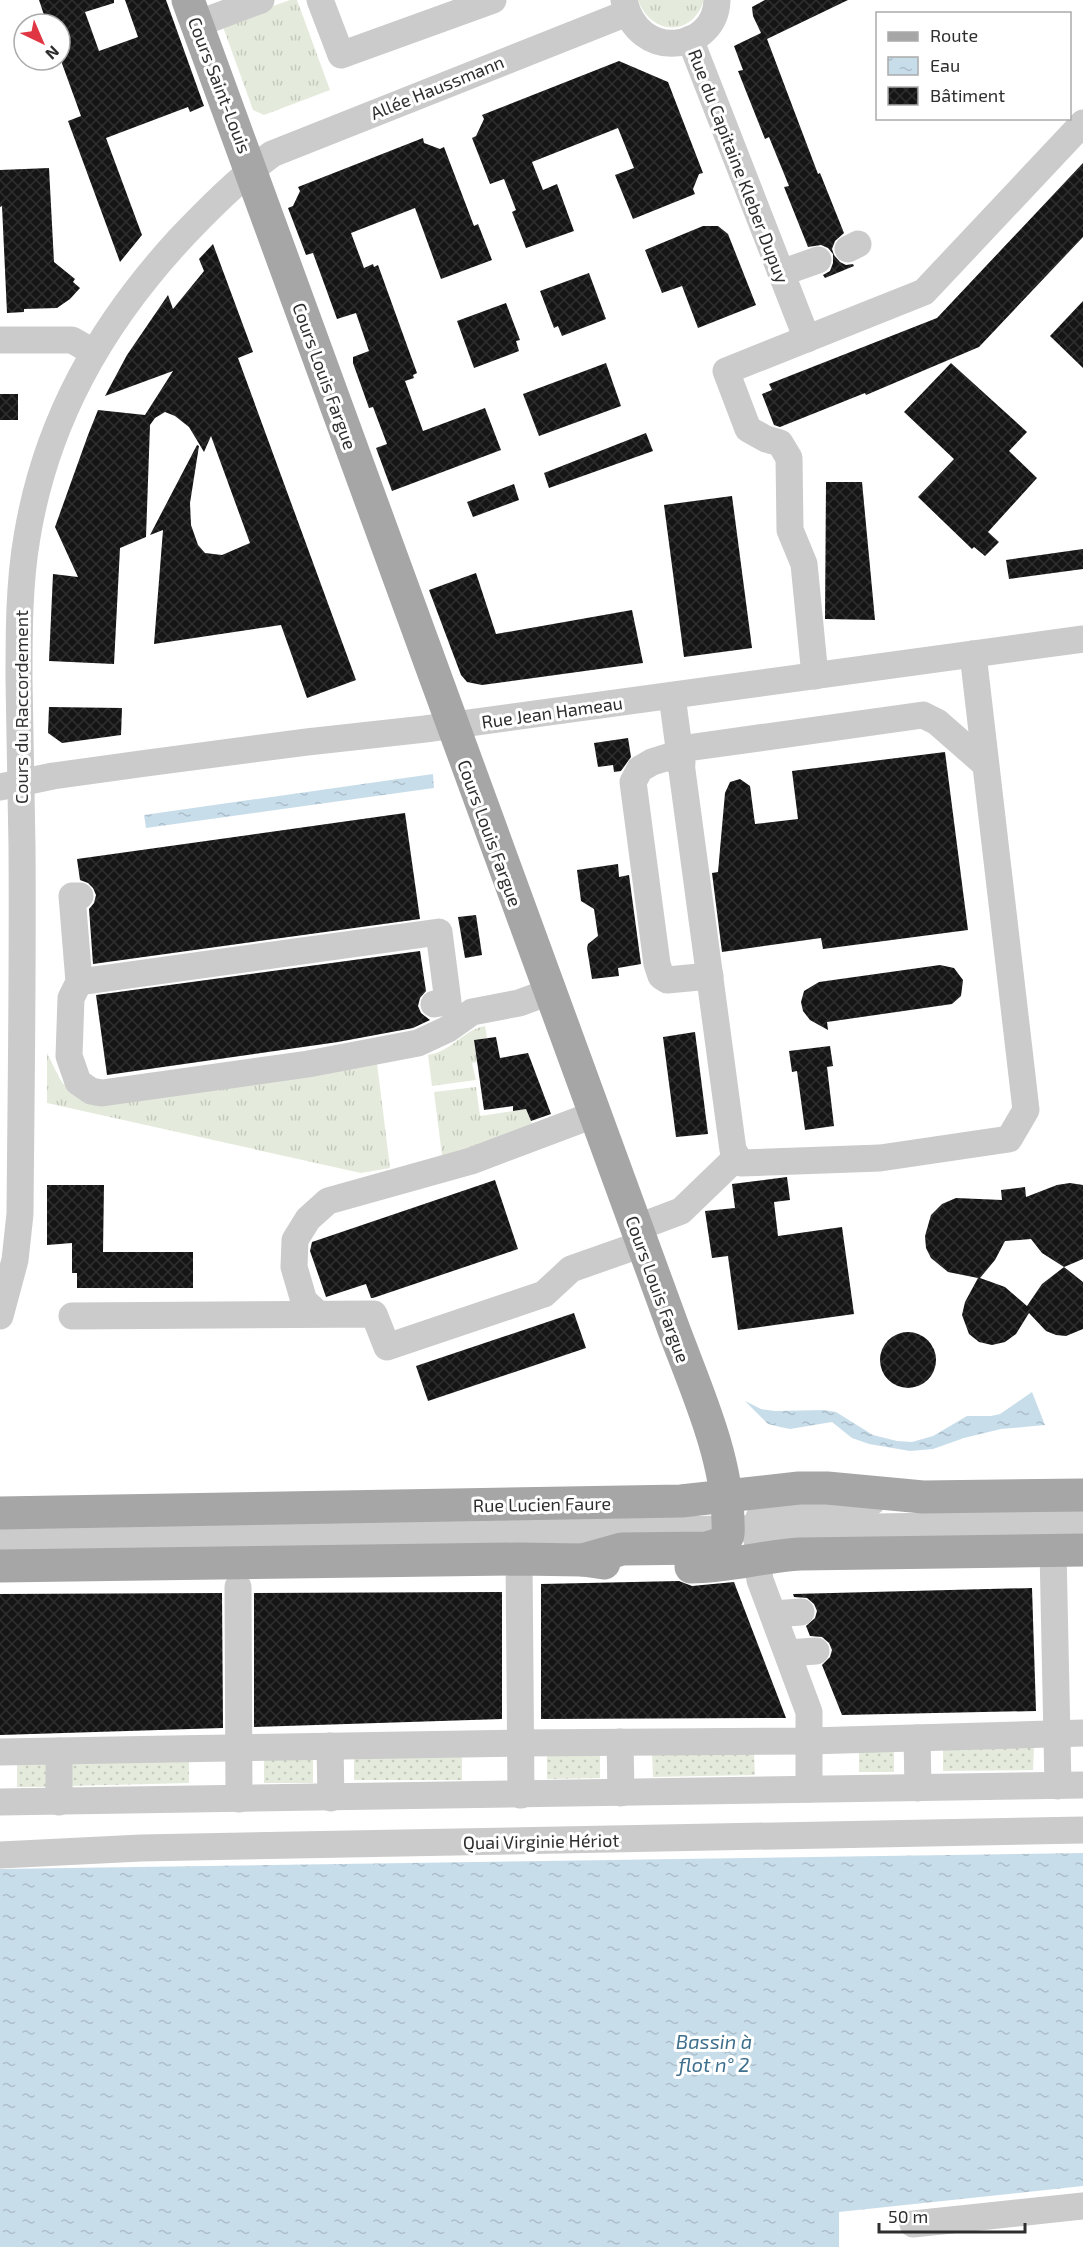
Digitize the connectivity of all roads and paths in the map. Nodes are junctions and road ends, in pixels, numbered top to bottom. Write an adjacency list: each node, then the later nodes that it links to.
1 (261, 0): 6 (street)
2 (320, 0): 3 (street)
3 (493, 0)
4 (717, 0): 7 (street)
5 (626, 7): 7 (street); 9 (street, Allée Haussmann)
6 (192, 12): 9 (main road, Cours Saint-Louis)
7 (690, 39): 11 (street, Rue du Capitaine Kleber Dupuy)
8 (1083, 123): 12 (street)
9 (252, 169): 14 (street, Cours du Raccordement); 20 (main road, Cours Louis Fargue)
10 (818, 260): 11 (street)
11 (785, 282): 12 (street, Rue du Capitaine Kleber Dupuy)
12 (807, 339): 18 (street)
13 (0, 340): 14 (street)
14 (93, 352): 16 (street, Cours du Raccordement)
15 (1083, 639): 17 (street, Rue Jean Hameau)
16 (10, 649): 23 (street, Cours du Raccordement)
17 (973, 654): 18 (street, Rue Jean Hameau); 22 (street)
18 (815, 676): 19 (street, Rue Jean Hameau)
19 (672, 696): 20 (street, Rue Jean Hameau); 21 (street)
20 (452, 726): 23 (street, Rue Jean Hameau); 27 (main road, Cours Louis Fargue)
21 (681, 756): 22 (street); 25 (street); 25 (street)
22 (985, 764): 31 (street)
23 (10, 785): 30 (street, Cours du Raccordement)
24 (80, 896): 26 (street)
25 (710, 975): 31 (street)
26 (79, 981): 27 (street); 28 (street)
27 (549, 992): 29 (main road, Cours Louis Fargue)
28 (435, 1004)
29 (593, 1115): 32 (main road, Cours Louis Fargue); 34 (street)
30 (11, 1117): 33 (street, Cours du Raccordement)
31 (737, 1157): 32 (street)
32 (639, 1236): 34 (street); 38 (main road, Cours Louis Fargue)
33 (2, 1303)
34 (318, 1314): 35 (street)
35 (72, 1316)
36 (898, 1495): 37 (main road, Rue Lucien Faure); 38 (main road, Rue Lucien Faure); 41 (street)
37 (1083, 1495)
38 (727, 1496): 39 (main road, Rue Lucien Faure); 41 (main road, Cours Louis Fargue)
39 (0, 1513)
40 (1083, 1524): 41 (street)
41 (750, 1534): 42 (street); 43 (main road); 44 (main road); 48 (street)
42 (0, 1539)
43 (1068, 1550): 51 (street)
44 (519, 1559): 45 (main road); 55 (street)
45 (0, 1566)
46 (238, 1587): 57 (street)
47 (801, 1612): 48 (street)
48 (773, 1614): 50 (street)
49 (816, 1651): 50 (street)
50 (791, 1662): 53 (street)
51 (1070, 1733): 52 (street); 60 (street)
52 (917, 1738): 53 (street); 61 (street)
53 (809, 1741): 54 (street); 62 (street)
54 (620, 1742): 55 (street); 63 (street)
55 (520, 1743): 56 (street); 64 (street)
56 (330, 1746): 57 (street); 65 (street)
57 (239, 1748): 58 (street); 66 (street)
58 (59, 1751): 59 (street); 68 (street)
59 (0, 1752)
60 (1070, 1786): 61 (street)
61 (918, 1788): 62 (street)
62 (809, 1789): 63 (street)
63 (621, 1793): 64 (street)
64 (521, 1795): 65 (street)
65 (331, 1798): 66 (street)
66 (239, 1800): 68 (street)
67 (0, 1802): 68 (street)
68 (59, 1802)
69 (1083, 1830): 70 (street, Quai Virginie Hériot)
70 (0, 1855)
71 (1083, 2206): 72 (street)
72 (913, 2224)

